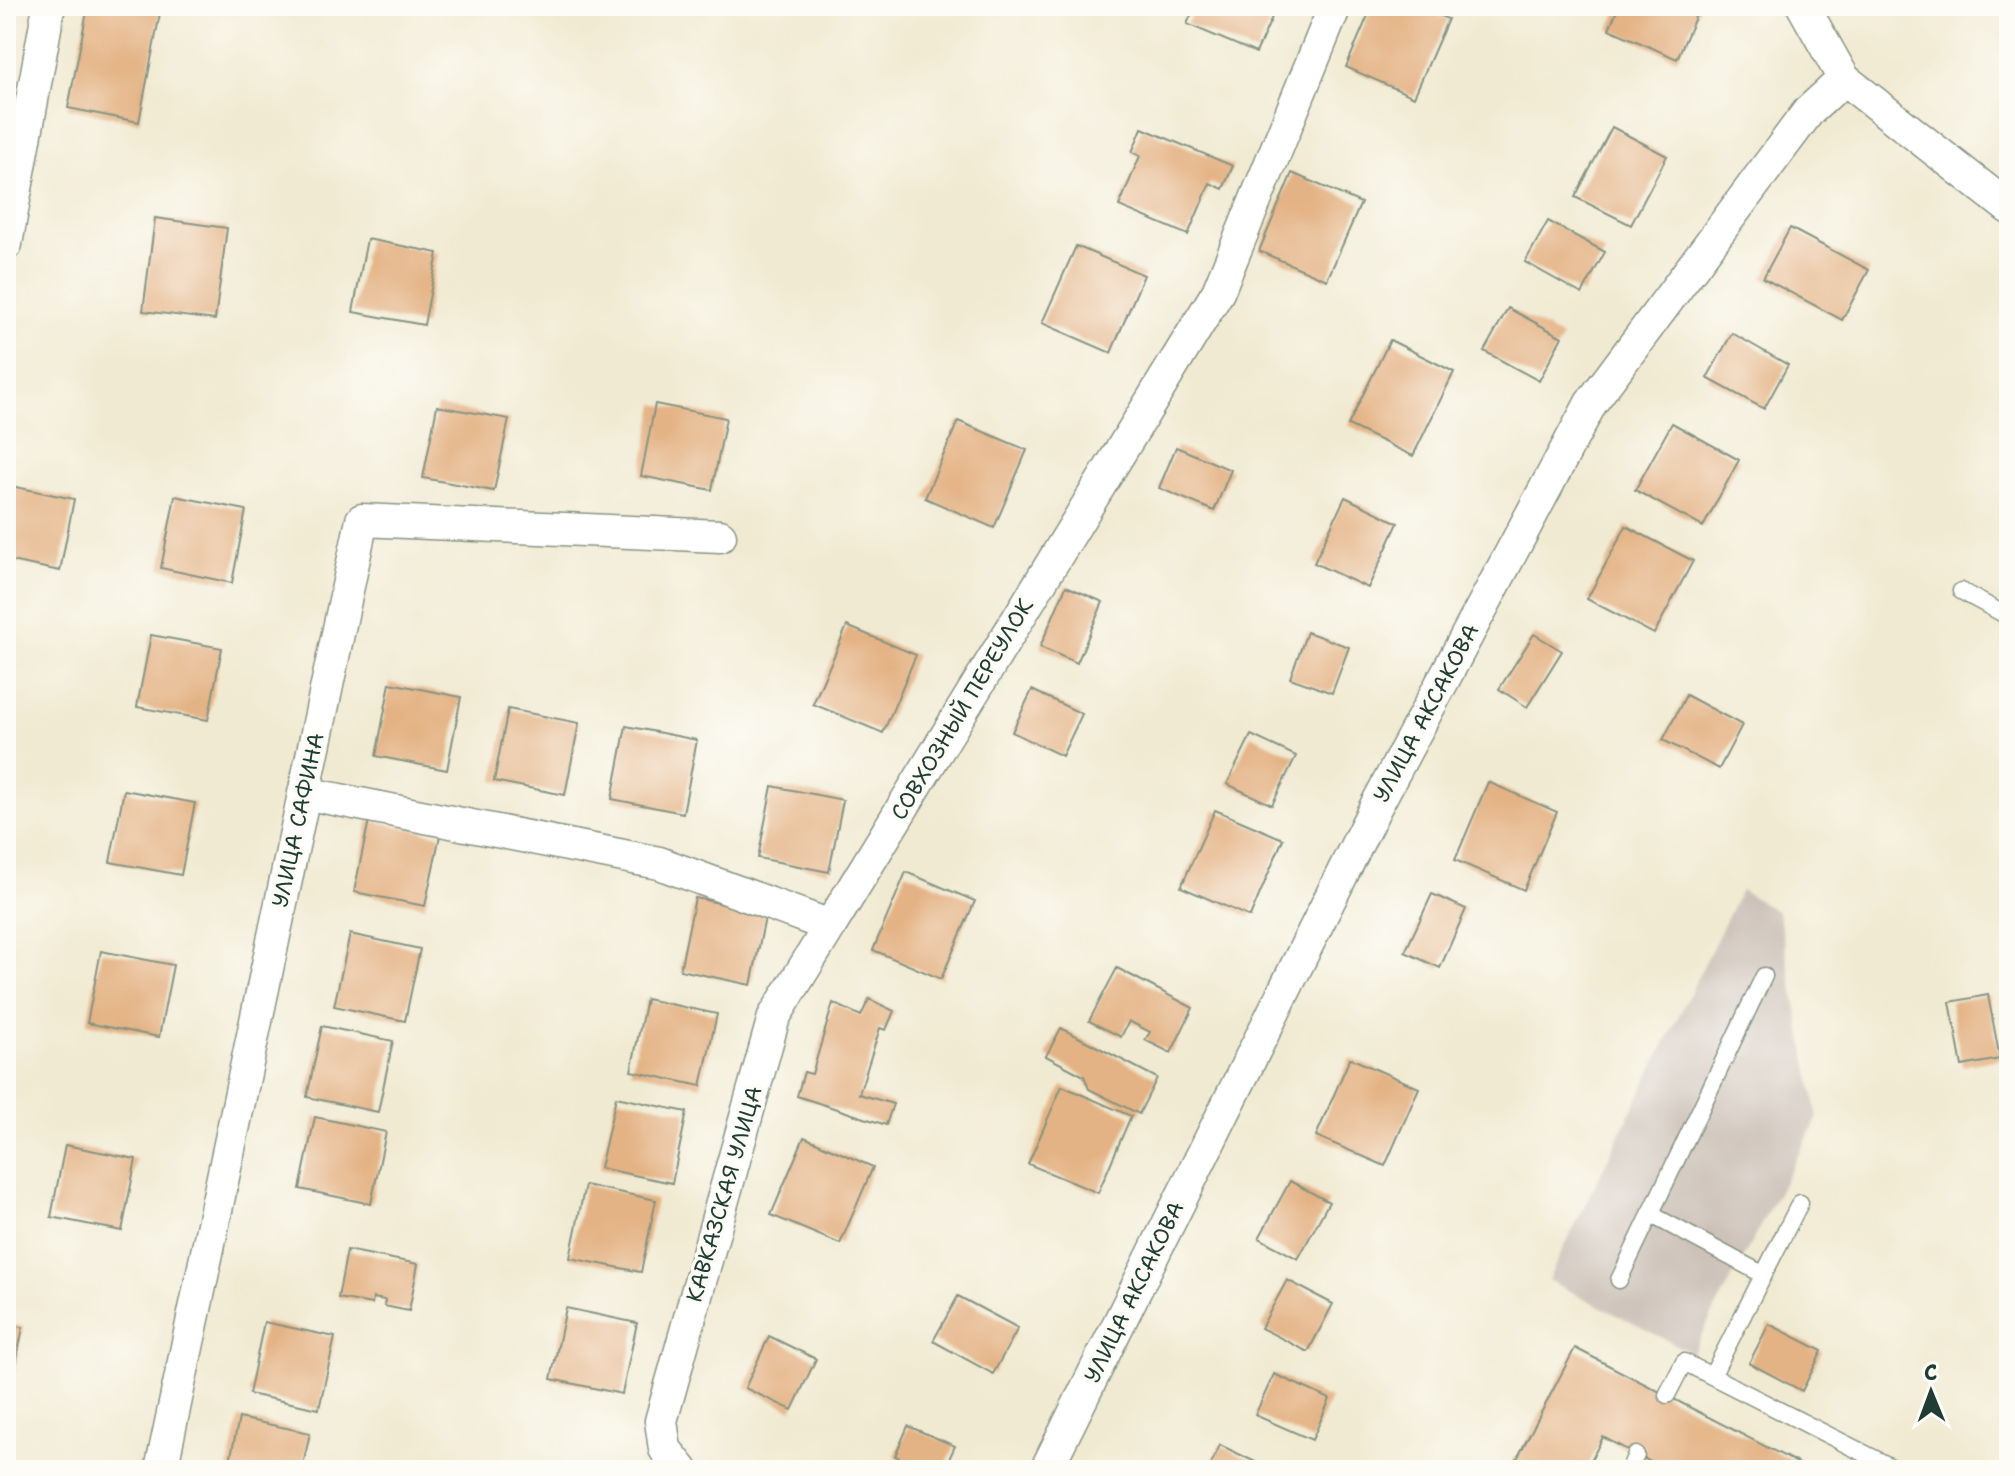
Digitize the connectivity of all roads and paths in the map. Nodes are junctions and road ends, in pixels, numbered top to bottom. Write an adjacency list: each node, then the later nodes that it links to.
1 (49, 6): 6 (street)
2 (1335, 6): 11 (street, СОВХОЗНЫЙ ПЕРЕУЛОК)
3 (1803, 6): 4 (street)
4 (1844, 79): 5 (street); 21 (street, УЛИЦА АКСАКОВА)
5 (2009, 208)
6 (6, 244)
7 (720, 536): 10 (street, УЛИЦА САФИНА)
8 (1961, 591): 9 (lane)
9 (2009, 617)
10 (304, 793): 11 (street); 19 (street, УЛИЦА САФИНА)
11 (830, 926): 20 (street, КАВКАЗСКАЯ УЛИЦА)
12 (1764, 976): 14 (lane)
13 (1800, 1203): 15 (lane)
14 (1650, 1214): 15 (lane); 16 (lane)
15 (1764, 1275): 17 (lane)
16 (1619, 1280)
17 (1712, 1376): 18 (lane); 22 (lane)
18 (1667, 1395)
19 (161, 1470)
20 (682, 1470)
21 (1046, 1470)
22 (1897, 1470)

